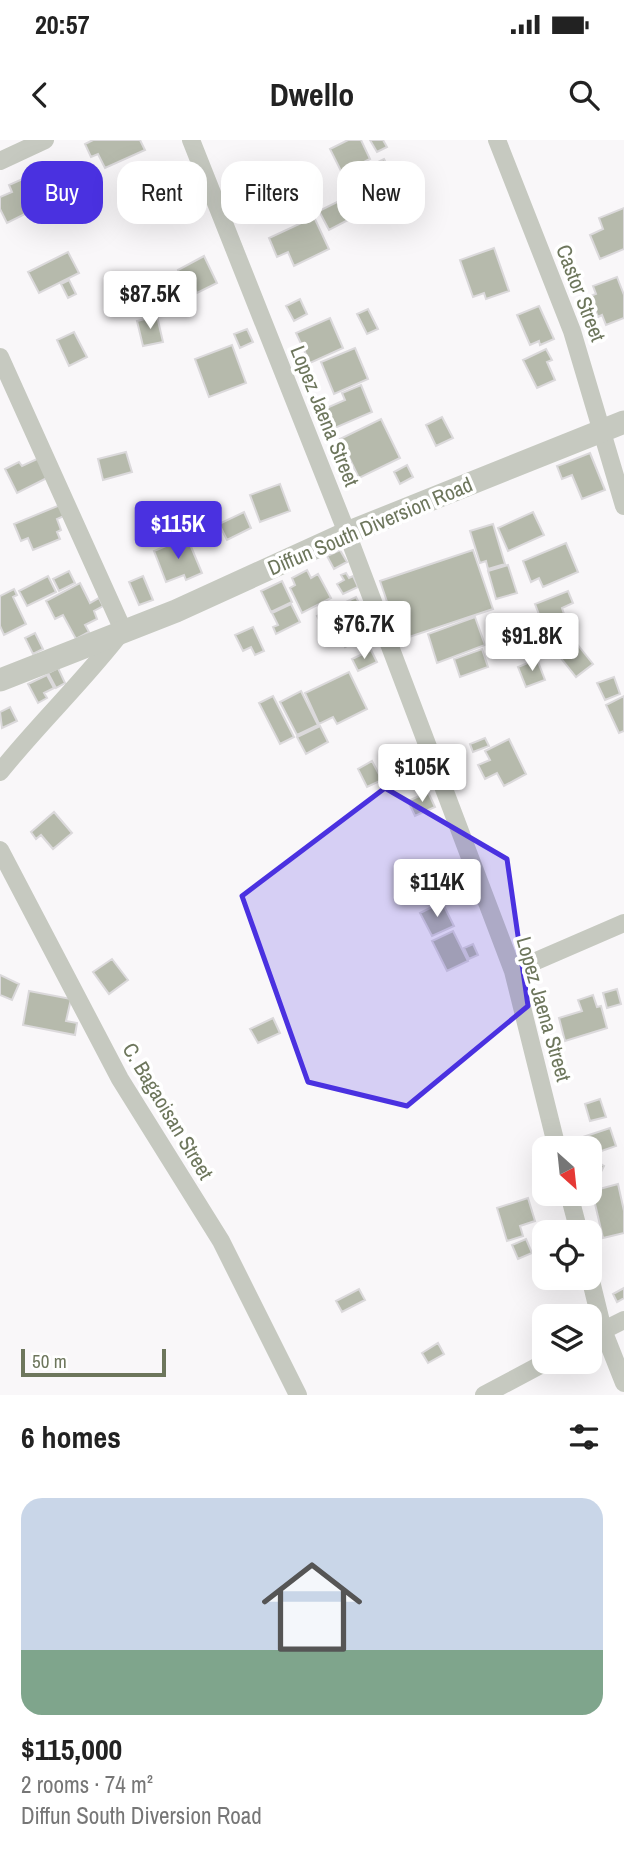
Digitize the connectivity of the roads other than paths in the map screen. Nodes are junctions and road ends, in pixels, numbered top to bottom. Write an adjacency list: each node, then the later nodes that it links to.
1 (45, 140): 4 (street)
2 (191, 140): 9 (street, Lopez Jaena Street)
3 (496, 140): 7 (street, Castor Street)
4 (0, 161)
5 (0, 357): 10 (street)
6 (624, 422): 7 (street, Diffun South Diversion Road)
7 (603, 430): 8 (street, Castor Street); 9 (street, Diffun South Diversion Road)
8 (624, 506)
9 (347, 533): 10 (street, Diffun South Diversion Road); 15 (street, Lopez Jaena Street)
10 (123, 630): 11 (street, Diffun South Diversion Road); 12 (street)
11 (0, 680)
12 (0, 772)
13 (0, 850): 22 (street, C. Bagaoisan Street)
14 (624, 923): 15 (street)
15 (513, 971): 16 (street, Lopez Jaena Street)
16 (554, 1136)
17 (624, 1320): 18 (street)
18 (602, 1331)
19 (602, 1344): 21 (street)
20 (532, 1369): 23 (street)
21 (624, 1383)
22 (298, 1395)
23 (484, 1395)

